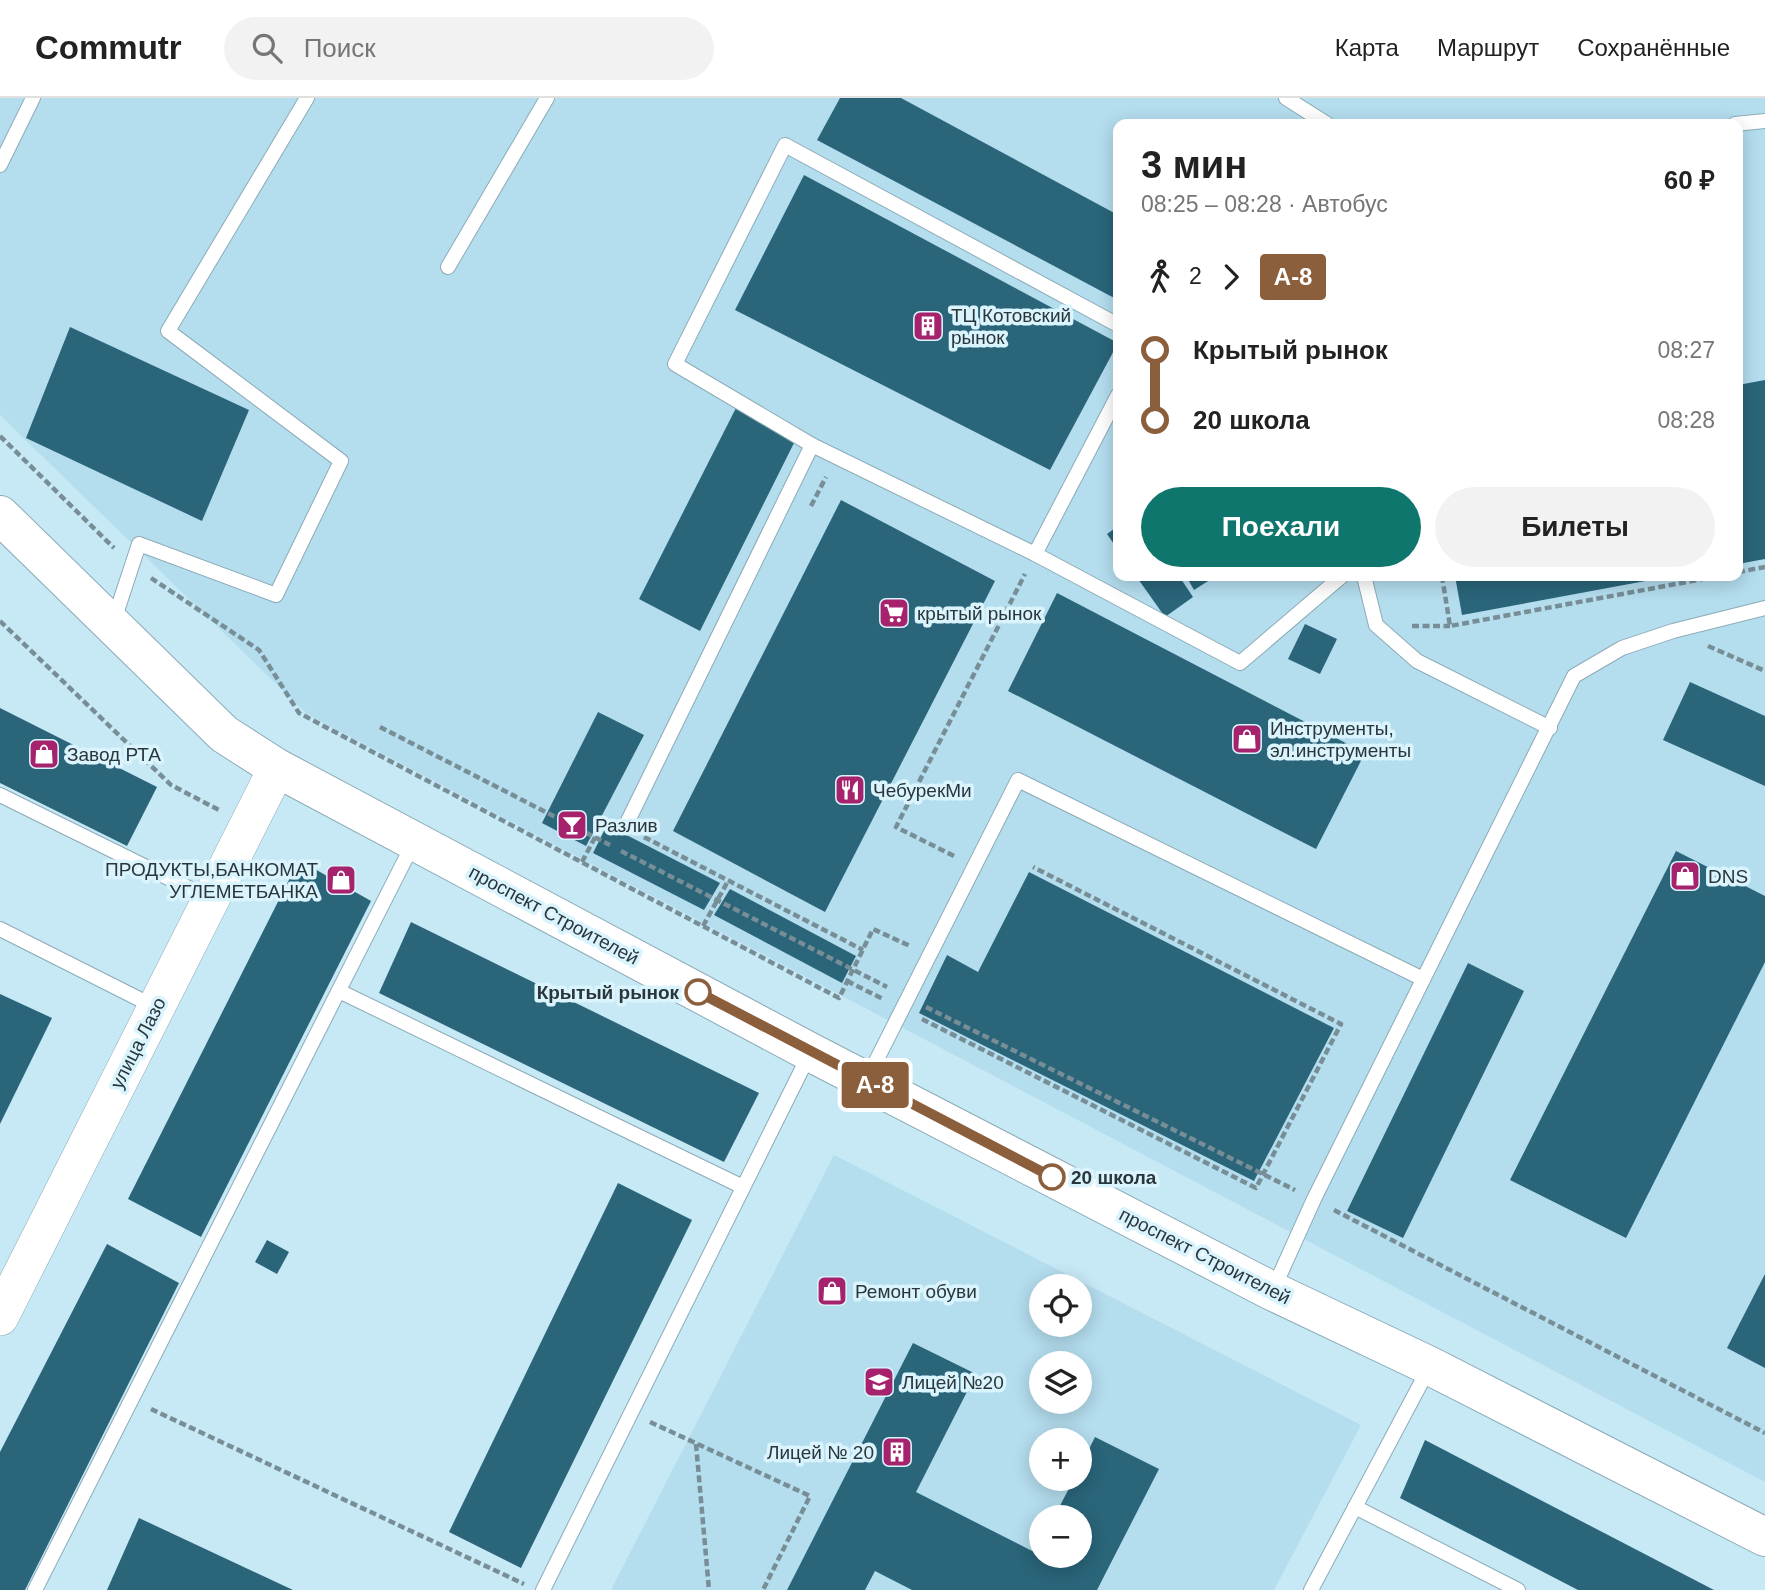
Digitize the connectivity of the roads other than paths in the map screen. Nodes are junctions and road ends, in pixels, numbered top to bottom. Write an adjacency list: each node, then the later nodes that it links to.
1 (33, 98): 8 (lane)
2 (307, 98): 18 (lane)
3 (547, 98): 9 (lane)
4 (1286, 98): 5 (lane)
5 (1318, 119)
6 (1765, 121): 7 (lane)
7 (1743, 123)
8 (0, 165)
9 (448, 267)
10 (1113, 322): 12 (lane)
11 (1113, 405): 14 (lane)
12 (812, 445): 14 (lane); 22 (lane)
13 (0, 515): 18 (main road, проспект Строителей)
14 (1035, 555): 15 (lane)
15 (1336, 581)
16 (1365, 581): 19 (lane)
17 (1765, 608): 19 (lane)
18 (112, 625): 20 (main road, проспект Строителей)
19 (1550, 728): 26 (lane)
20 (277, 768): 23 (main road, проспект Строителей); 24 (street, улица Лазо)
21 (0, 794): 24 (lane)
22 (625, 827)
23 (415, 842): 27 (lane); 29 (main road, проспект Строителей)
24 (211, 898): 28 (street, улица Лазо)
25 (0, 929): 28 (lane)
26 (1423, 979): 30 (lane); 32 (lane)
27 (339, 991): 31 (lane); 37 (lane)
28 (156, 1007): 33 (street, улица Лазо)
29 (810, 1052): 30 (main road, проспект Строителей); 31 (lane)
30 (866, 1081): 32 (main road, проспект Строителей)
31 (743, 1187): 38 (lane)
32 (1272, 1291): 34 (main road, проспект Строителей)
33 (0, 1317)
34 (1430, 1366): 35 (lane); 36 (main road, проспект Строителей)
35 (1355, 1507): 39 (lane); 40 (lane)
36 (1765, 1537)
37 (35, 1590)
38 (543, 1590)
39 (1311, 1590)
40 (1518, 1590)

